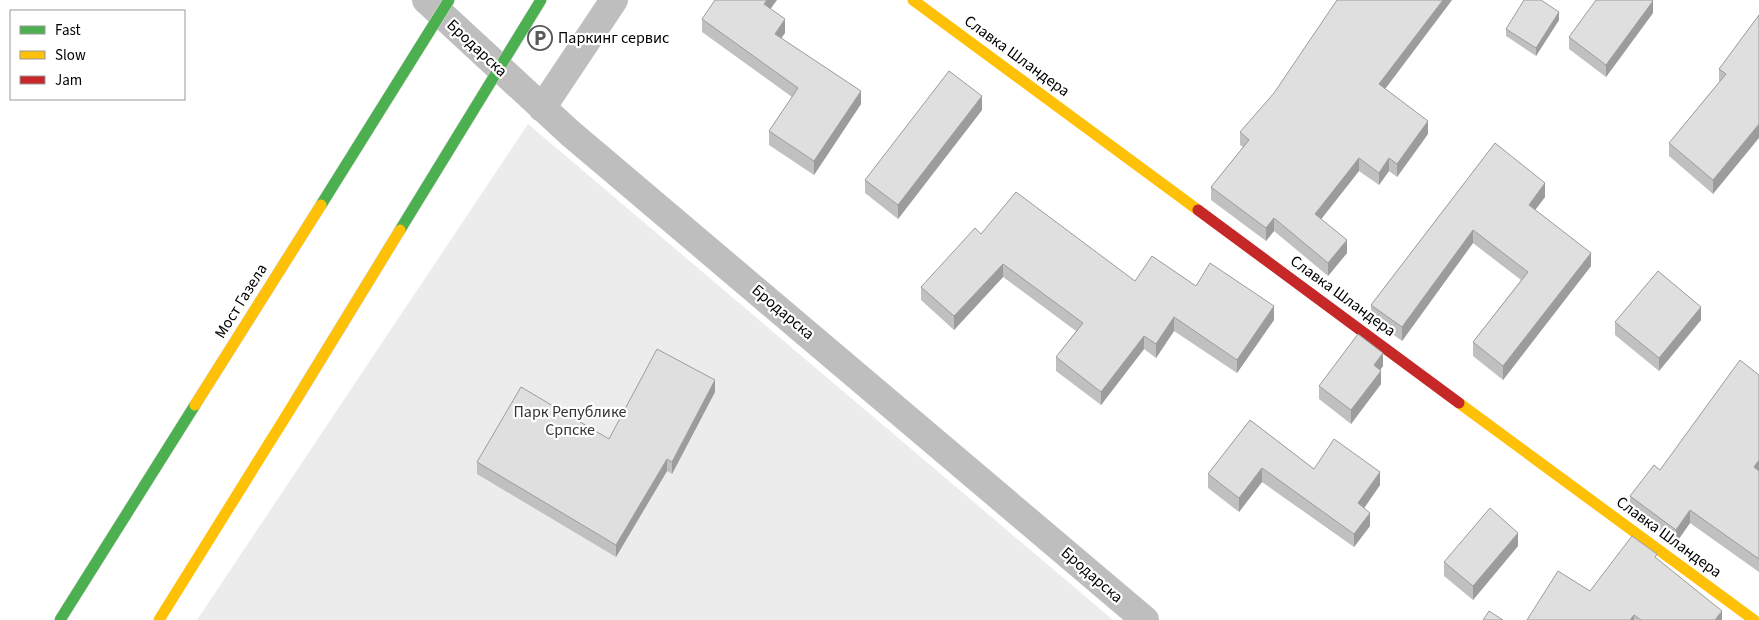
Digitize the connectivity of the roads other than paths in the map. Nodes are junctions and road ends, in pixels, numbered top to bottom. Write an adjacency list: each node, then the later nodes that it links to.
1 (426, 0): 6 (street, Бродарска)
2 (449, 0): 7 (main road, Мост Газела, bridge)
3 (541, 0): 8 (main road, bridge)
4 (614, 0): 6 (street)
5 (912, 0): 10 (main road, Славка Шландера)
6 (542, 108): 9 (street, Бродарска)
7 (60, 620)
8 (159, 620)
9 (1145, 620)
10 (1754, 620)

